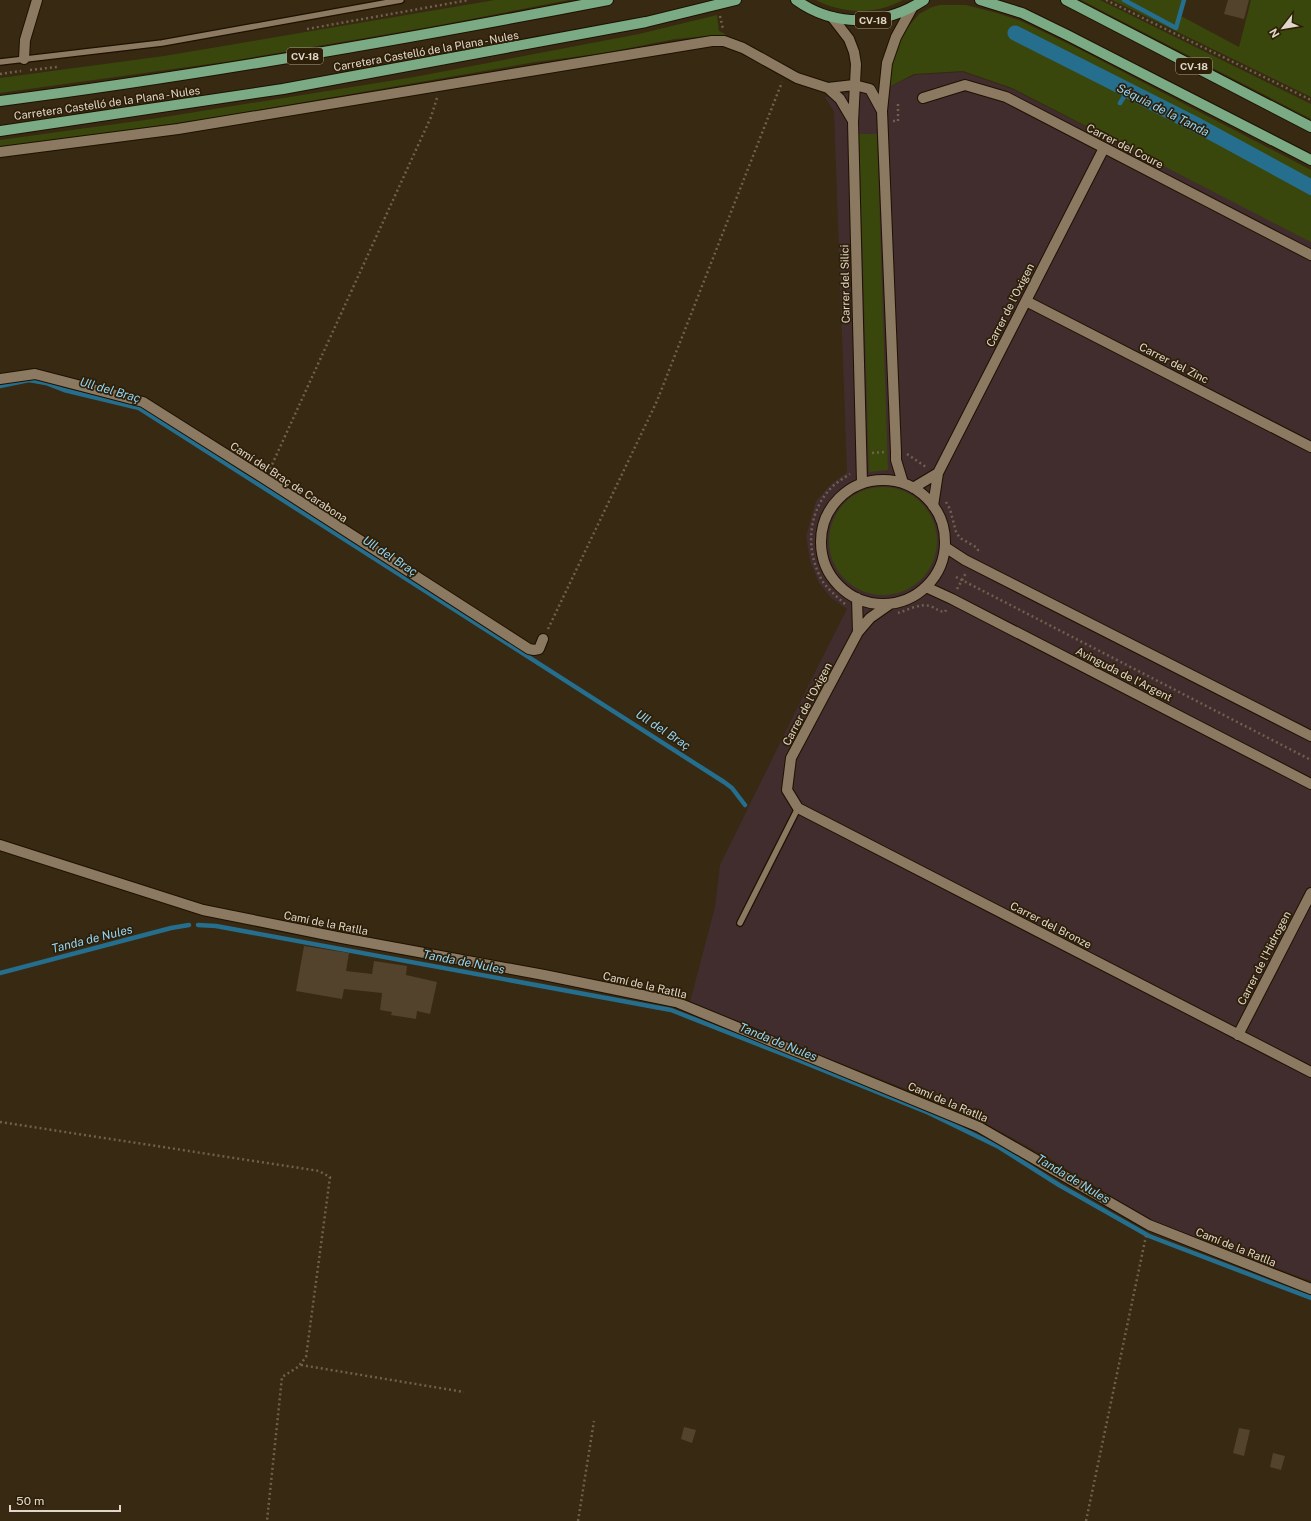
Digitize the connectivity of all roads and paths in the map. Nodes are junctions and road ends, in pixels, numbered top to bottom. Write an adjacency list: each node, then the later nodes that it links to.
1 (37, 0): 14 (street)
2 (401, 0): 14 (lane)
3 (608, 0): 22 (main road, Carretera Castelló de la Plana - Nules / CV-18)
4 (736, 0): 10 (main road, Carretera Castelló de la Plana - Nules)
5 (796, 0): 12 (main road, CV-18)
6 (924, 0): 11 (main road, CV-18)
7 (980, 0): 29 (main road, CV-18)
8 (1066, 0): 25 (main road, CV-18)
9 (1106, 0): 21 (path)
10 (718, 4): 13 (path); 26 (main road, Carretera Castelló de la Plana - Nules)
11 (912, 8): 12 (main road, CV-18); 23 (street)
12 (832, 17): 17 (street, Carrer del Silici)
13 (729, 33)
14 (24, 60): 15 (lane)
15 (0, 62)
16 (785, 73): 18 (street); 19 (street); 46 (path)
17 (854, 85): 19 (street); 23 (street); 24 (street, Carrer del Silici)
18 (441, 86): 28 (street); 35 (path)
19 (828, 88): 24 (street)
20 (923, 98): 27 (street, Carrer del Coure)
21 (1311, 100)
22 (0, 101)
23 (882, 112): 37 (street)
24 (853, 122): 36 (street, Carrer del Silici)
25 (1311, 127)
26 (0, 131)
27 (1104, 148): 30 (street, Carrer del Coure); 31 (street, Carrer de l'Oxigen)
28 (0, 152)
29 (1311, 160)
30 (1311, 255)
31 (1026, 301): 33 (street, Carrer del Zinc); 34 (street, Carrer de l'Oxigen)
32 (0, 379): 35 (street, Camí del Braç de Carabona)
33 (1311, 448)
34 (938, 473): 38 (street); 39 (street, Carrer de l'Oxigen)
35 (265, 479): 46 (street, Camí del Braç de Carabona)
36 (862, 483): 37 (street); 43 (street)
37 (903, 483): 38 (street)
38 (914, 488): 39 (street)
39 (933, 506): 40 (street)
40 (944, 547): 42 (street); 47 (street)
41 (956, 578): 48 (path)
42 (926, 587): 44 (street); 49 (street, Avinguda de l'Argent)
43 (857, 598): 44 (street); 45 (street, Carrer de l'Oxigen)
44 (890, 604): 45 (street, Carrer de l'Oxigen)
45 (858, 632): 50 (street, Carrer de l'Oxigen)
46 (543, 639)
47 (1311, 736)
48 (1311, 760)
49 (1311, 784)
50 (798, 808): 53 (lane); 54 (street, Carrer del Bronze)
51 (0, 845): 58 (street, Camí de la Ratlla)
52 (1311, 893): 54 (street, Carrer de l'Hidrogen)
53 (740, 923)
54 (1238, 1035): 55 (street, Carrer del Bronze)
55 (1311, 1072)
56 (0, 1122): 59 (path)
57 (1145, 1241): 64 (path)
58 (1311, 1289)
59 (300, 1364): 60 (path); 62 (path)
60 (464, 1392)
61 (594, 1421): 63 (path)
62 (267, 1521)
63 (578, 1521)
64 (1086, 1521)

